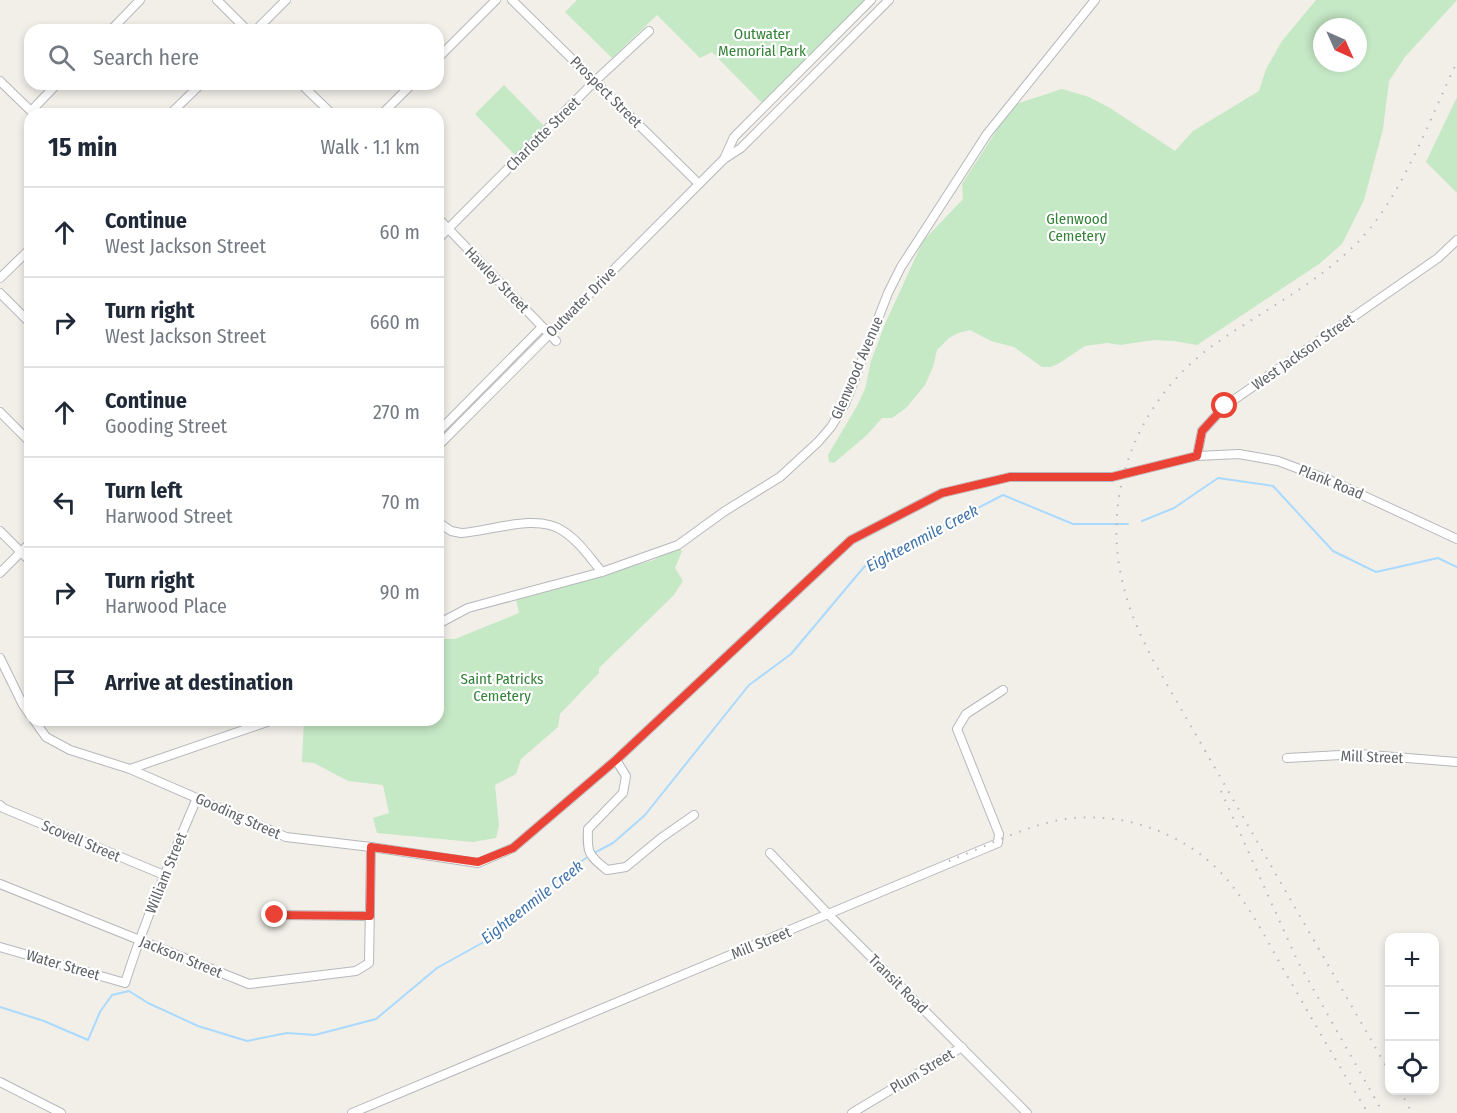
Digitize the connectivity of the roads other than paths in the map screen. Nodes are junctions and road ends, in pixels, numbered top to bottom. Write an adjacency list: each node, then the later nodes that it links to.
1 (140, 0): 9 (street)
2 (217, 0): 10 (street)
3 (286, 0): 11 (street)
4 (496, 0): 13 (street)
5 (513, 0): 15 (street, Prospect Street)
6 (871, 0): 25 (street, Outwater Drive)
7 (889, 0): 25 (street, Outwater Drive)
8 (1095, 0): 48 (street, Glenwood Avenue)
9 (117, 24)
10 (241, 24)
11 (262, 24)
12 (650, 31): 15 (street, Charlotte Street)
13 (444, 52)
14 (0, 81): 20 (street)
15 (595, 81): 26 (street, Prospect Street); 28 (street, Charlotte Street)
16 (52, 90): 21 (street)
17 (195, 90): 22 (street)
18 (307, 90): 23 (street)
19 (406, 90): 24 (street)
20 (28, 108)
21 (36, 108)
22 (176, 108)
23 (326, 108)
24 (388, 108)
25 (724, 159): 26 (street, Outwater Drive)
26 (699, 184): 36 (street, Outwater Drive)
27 (444, 225): 28 (street, Hawley Street)
28 (448, 229): 29 (street, Charlotte Street); 35 (street, Hawley Street)
29 (444, 233)
30 (1457, 240): 41 (street, West Jackson Street)
31 (24, 255): 32 (street)
32 (0, 278)
33 (0, 293): 34 (street)
34 (24, 317)
35 (542, 327): 36 (street, Hawley Street); 38 (street, Outwater Drive)
36 (553, 338): 40 (street, Outwater Drive)
37 (0, 412): 39 (street)
38 (444, 426)
39 (24, 436)
40 (444, 440)
41 (1197, 456): 44 (street, Plank Road); 57 (street)
42 (444, 526): 48 (street)
43 (0, 531): 46 (street)
44 (1457, 539)
45 (24, 549): 46 (street)
46 (21, 552): 47 (street); 49 (street)
47 (24, 555)
48 (602, 572): 50 (street, Glenwood Avenue)
49 (0, 573)
50 (444, 621)
51 (0, 658): 53 (street)
52 (1003, 690): 68 (street, Mill Street)
53 (24, 706)
54 (38, 726): 59 (street, Gooding Street)
55 (255, 726): 59 (street)
56 (1287, 758): 58 (street, Mill Street)
57 (616, 760): 62 (street); 63 (street, Gooding Street)
58 (1457, 762)
59 (130, 769): 60 (street, Gooding Street)
60 (197, 798): 63 (street, Gooding Street); 65 (street, William Street)
61 (0, 805): 65 (street, Scovell Street)
62 (694, 815)
63 (371, 847): 69 (street)
64 (770, 853): 68 (street, Transit Road)
65 (164, 875): 70 (street, William Street)
66 (0, 884): 70 (street, Jackson Street)
67 (275, 915): 69 (street)
68 (829, 915): 73 (street, Transit Road); 76 (street, Mill Street)
69 (370, 916): 70 (street, Jackson Street)
70 (139, 940): 72 (street, William Street)
71 (0, 947): 72 (street, Water Street)
72 (125, 983)
73 (962, 1047): 77 (street, Plum Street); 78 (street, Transit Road)
74 (0, 1082): 75 (street)
75 (56, 1112)
76 (352, 1113)
77 (852, 1113)
78 (1027, 1113)

